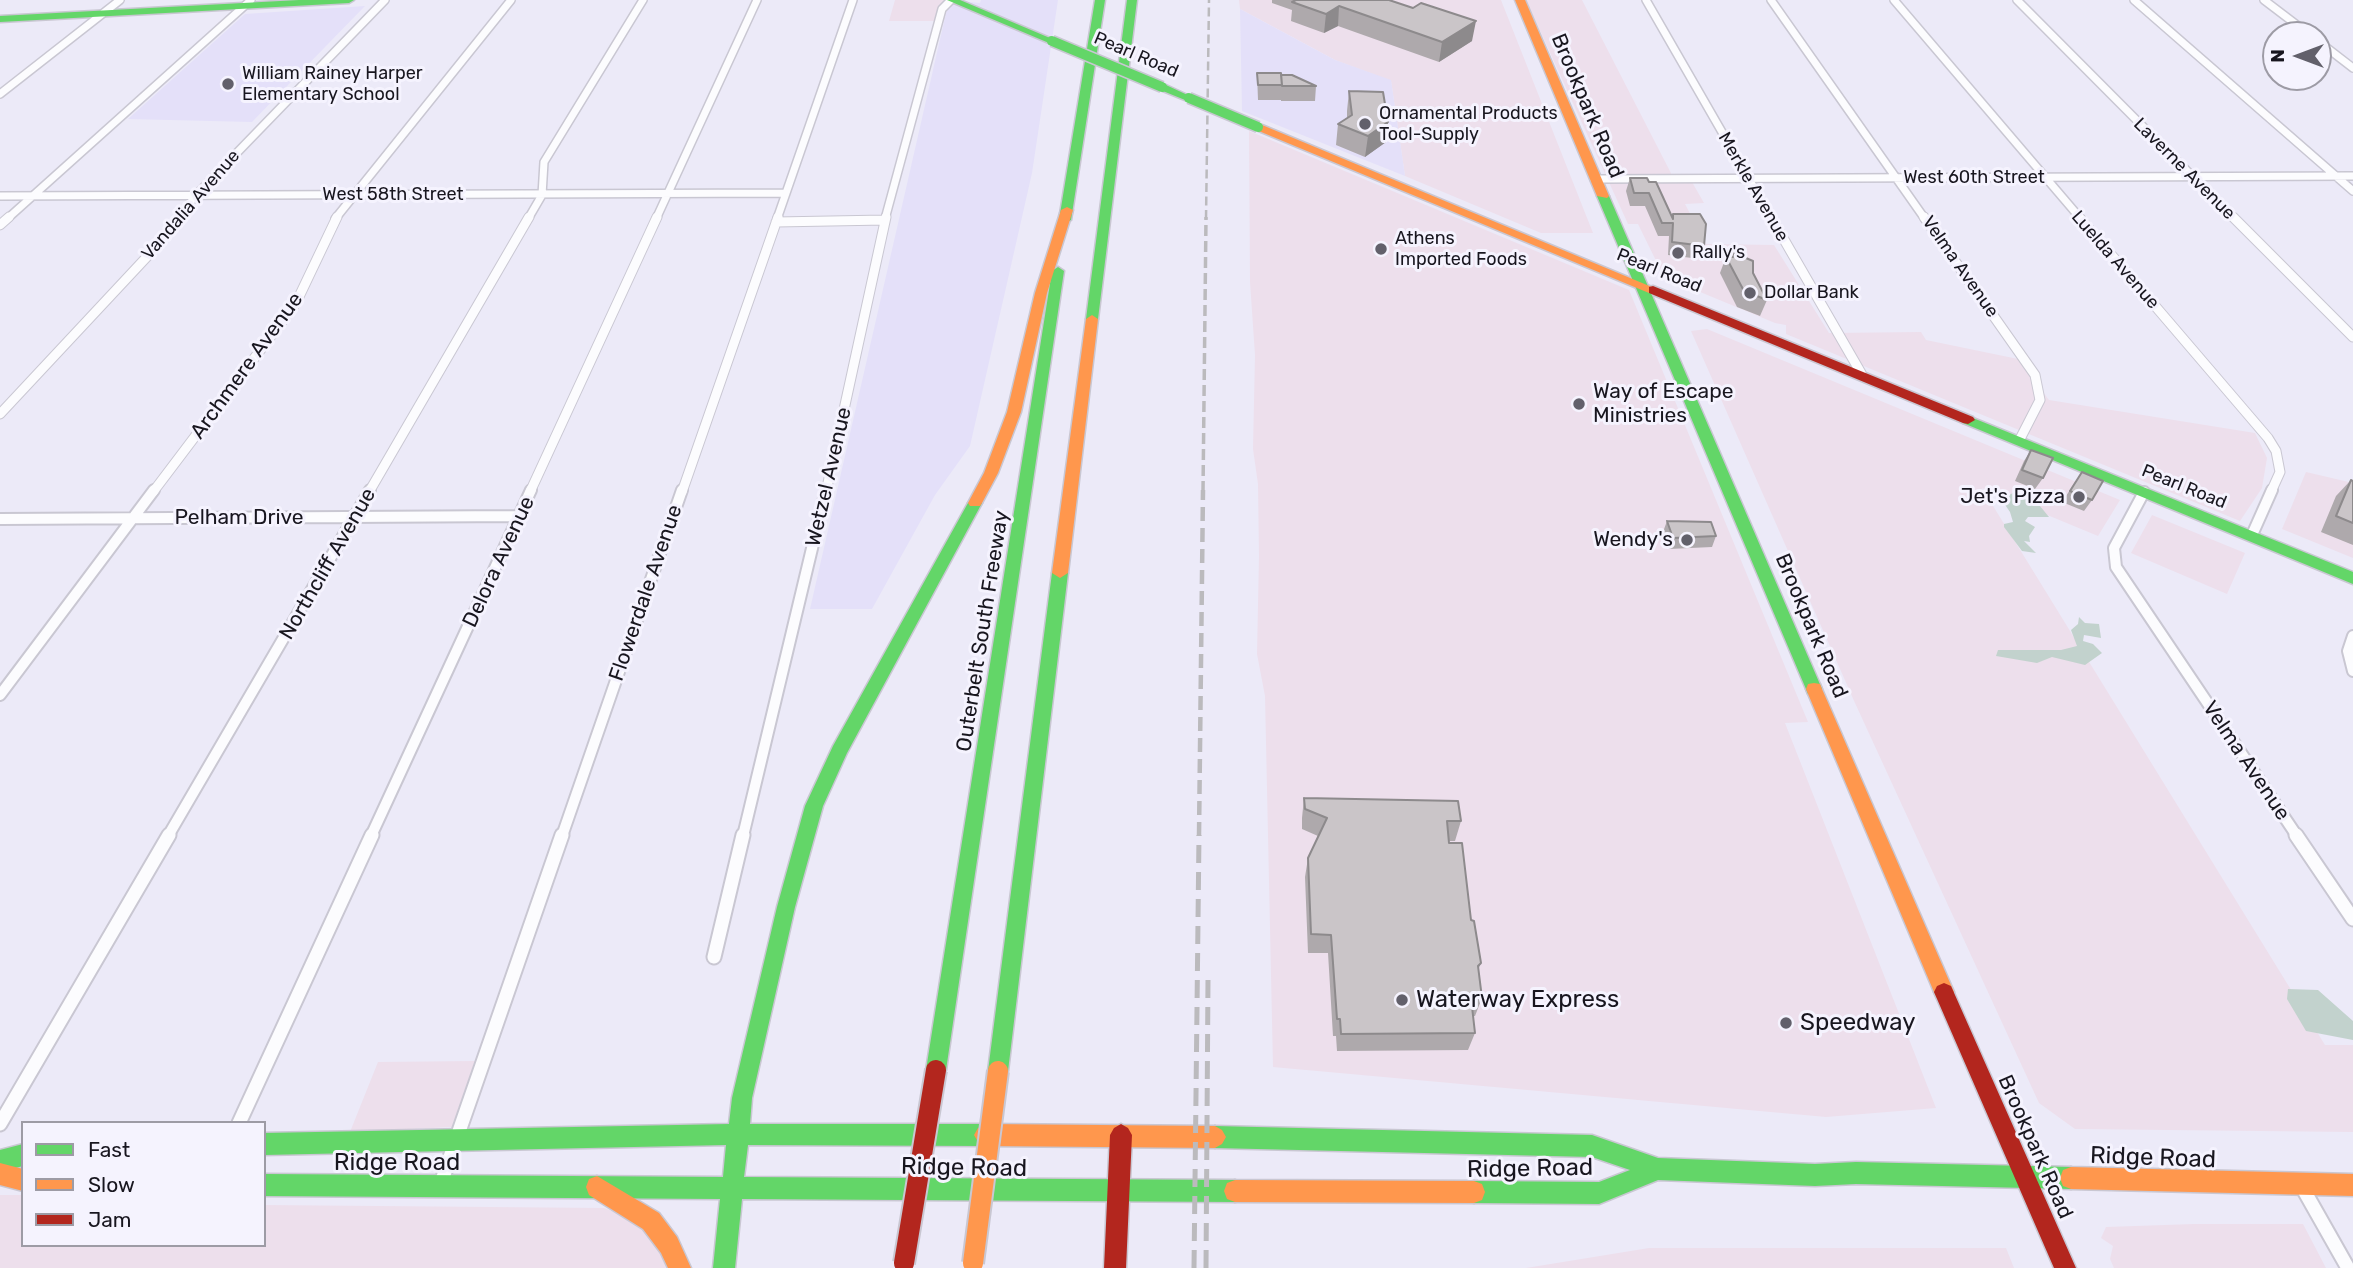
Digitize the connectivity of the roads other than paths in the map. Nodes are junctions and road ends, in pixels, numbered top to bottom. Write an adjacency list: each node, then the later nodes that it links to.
1 (120, 0): 19 (street)
2 (349, 0): 18 (main road)
3 (385, 0): 36 (street, Vandalia Avenue)
4 (511, 0): 37 (street, Archmere Avenue)
5 (643, 0): 38 (street, Northcliff Avenue)
6 (757, 0): 33 (street, Delora Avenue)
7 (853, 0): 34 (street, Flowerdale Avenue)
8 (1100, 0): 40 (main road, Outerbelt South Freeway)
9 (1132, 0): 81 (main road, bridge)
10 (1520, 0): 31 (main road, Brookpark Road)
11 (1646, 0): 27 (street, Merkle Avenue)
12 (1771, 0): 30 (street, Velma Avenue)
13 (1894, 0): 28 (street, Luelda Avenue)
14 (2017, 0): 29 (street, Laverne Avenue)
15 (2134, 0): 25 (street)
16 (2264, 0): 21 (street)
17 (960, 1): 41 (street, Wetzel Avenue); 44 (main road, Pearl Road, bridge)
18 (248, 3): 19 (main road); 35 (street)
19 (104, 13): 20 (main road); 24 (street)
20 (0, 19)
21 (2292, 21)
22 (2332, 52): 23 (street)
23 (2353, 68)
24 (0, 94)
25 (2336, 176): 26 (street, West 60th Street); 29 (street, West 60th Street); 32 (street)
26 (2353, 176)
27 (1747, 177): 30 (street, West 60th Street); 31 (street, West 60th Street); 46 (street, Merkle Avenue)
28 (2044, 177): 29 (street, West 60th Street); 30 (street, West 60th Street); 54 (street, Luelda Avenue)
29 (2193, 177): 45 (street, Laverne Avenue)
30 (1897, 178): 48 (street, Velma Avenue)
31 (1594, 179): 44 (main road, Brookpark Road)
32 (2353, 191)
33 (669, 194): 34 (street, West 58th Street); 38 (street, West 58th Street); 50 (street, Delora Avenue)
34 (786, 194): 42 (street, Flowerdale Avenue)
35 (31, 195): 36 (street, West 58th Street); 39 (street, West 58th Street); 43 (street)
36 (196, 195): 37 (street, West 58th Street); 47 (street, Vandalia Avenue)
37 (352, 195): 38 (street, West 58th Street); 53 (street, Archmere Avenue)
38 (542, 195): 51 (street, Northcliff Avenue)
39 (0, 196)
40 (1067, 210): 63 (main road); 80 (main road, Outerbelt South Freeway, bridge)
41 (885, 220): 42 (street); 60 (street, Wetzel Avenue)
42 (776, 222): 65 (street, Flowerdale Avenue)
43 (0, 225)
44 (1639, 284): 46 (main road, Pearl Road); 71 (main road, Brookpark Road)
45 (2353, 337)
46 (1861, 373): 48 (main road, Pearl Road)
47 (0, 414)
48 (2020, 439): 49 (main road, Pearl Road)
49 (2144, 492): 54 (main road, Pearl Road); 59 (street, Velma Avenue)
50 (520, 516): 51 (street, Pelham Drive); 61 (street, Delora Avenue)
51 (355, 518): 53 (street, Pelham Drive); 62 (street, Northcliff Avenue)
52 (0, 519): 53 (street, Pelham Drive)
53 (133, 519): 58 (street, Archmere Avenue)
54 (2252, 535): 55 (main road, Pearl Road)
55 (2353, 578)
56 (2353, 636): 57 (street)
57 (2353, 671)
58 (0, 695)
59 (2353, 919)
60 (714, 957)
61 (240, 1121)
62 (0, 1124)
63 (738, 1134): 64 (main road, Ridge Road); 65 (main road, Ridge Road); 78 (main road)
64 (1121, 1135): 69 (main road, Ridge Road); 79 (main road)
65 (456, 1140): 66 (main road, Ridge Road); 76 (street, Flowerdale Avenue)
66 (266, 1144)
67 (21, 1156): 68 (main road)
68 (0, 1161)
69 (1658, 1169): 71 (main road, Ridge Road); 79 (main road, Ridge Road)
70 (0, 1174): 72 (main road)
71 (2026, 1177): 74 (main road, Ridge Road); 85 (main road, Brookpark Road)
72 (21, 1179)
73 (266, 1185): 76 (main road, Ridge Road)
74 (2301, 1185): 75 (main road, Ridge Road); 86 (street)
75 (2353, 1185)
76 (440, 1186): 77 (main road, Ridge Road)
77 (597, 1187): 78 (main road, Ridge Road); 82 (main road)
78 (733, 1188): 79 (main road, Ridge Road); 83 (main road)
79 (1120, 1192): 84 (main road)
80 (904, 1265)
81 (973, 1266)
82 (680, 1268)
83 (724, 1268)
84 (1115, 1268)
85 (2066, 1268)
86 (2348, 1268)

